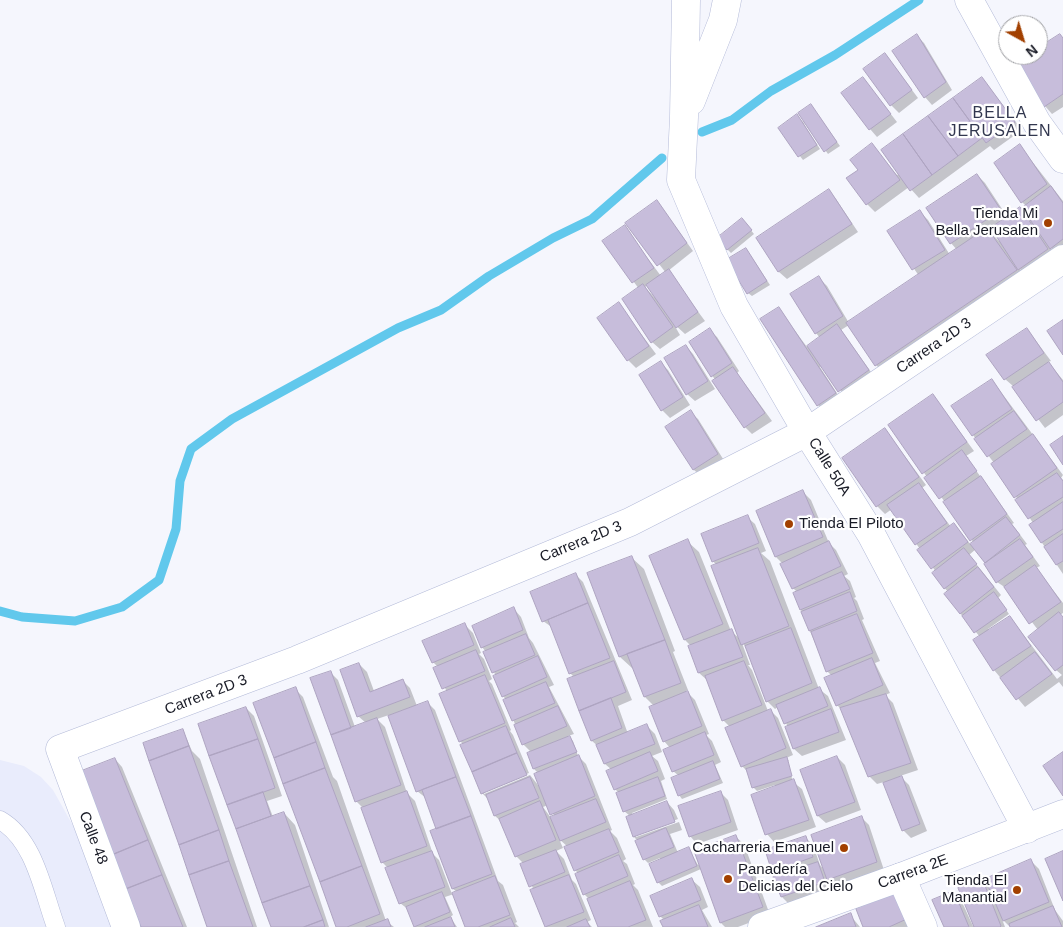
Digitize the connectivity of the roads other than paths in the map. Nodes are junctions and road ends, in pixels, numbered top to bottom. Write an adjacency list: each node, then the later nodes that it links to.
1 (686, 0): 4 (street)
2 (727, 0): 4 (street)
3 (969, 0): 5 (street)
4 (684, 117): 7 (street, Calle 50A)
5 (1063, 159)
6 (1063, 259): 7 (street, Carrera 2D 3)
7 (808, 432): 8 (street, Carrera 2D 3); 11 (street, Calle 50A)
8 (60, 749): 14 (street, Calle 48)
9 (1063, 814): 11 (street, Carrera 2E)
10 (0, 820): 13 (lane)
11 (1026, 829): 12 (street, Carrera 2E)
12 (901, 876): 15 (street, Carrera 2E); 16 (street)
13 (56, 927)
14 (126, 927)
15 (762, 927)
16 (924, 927)

